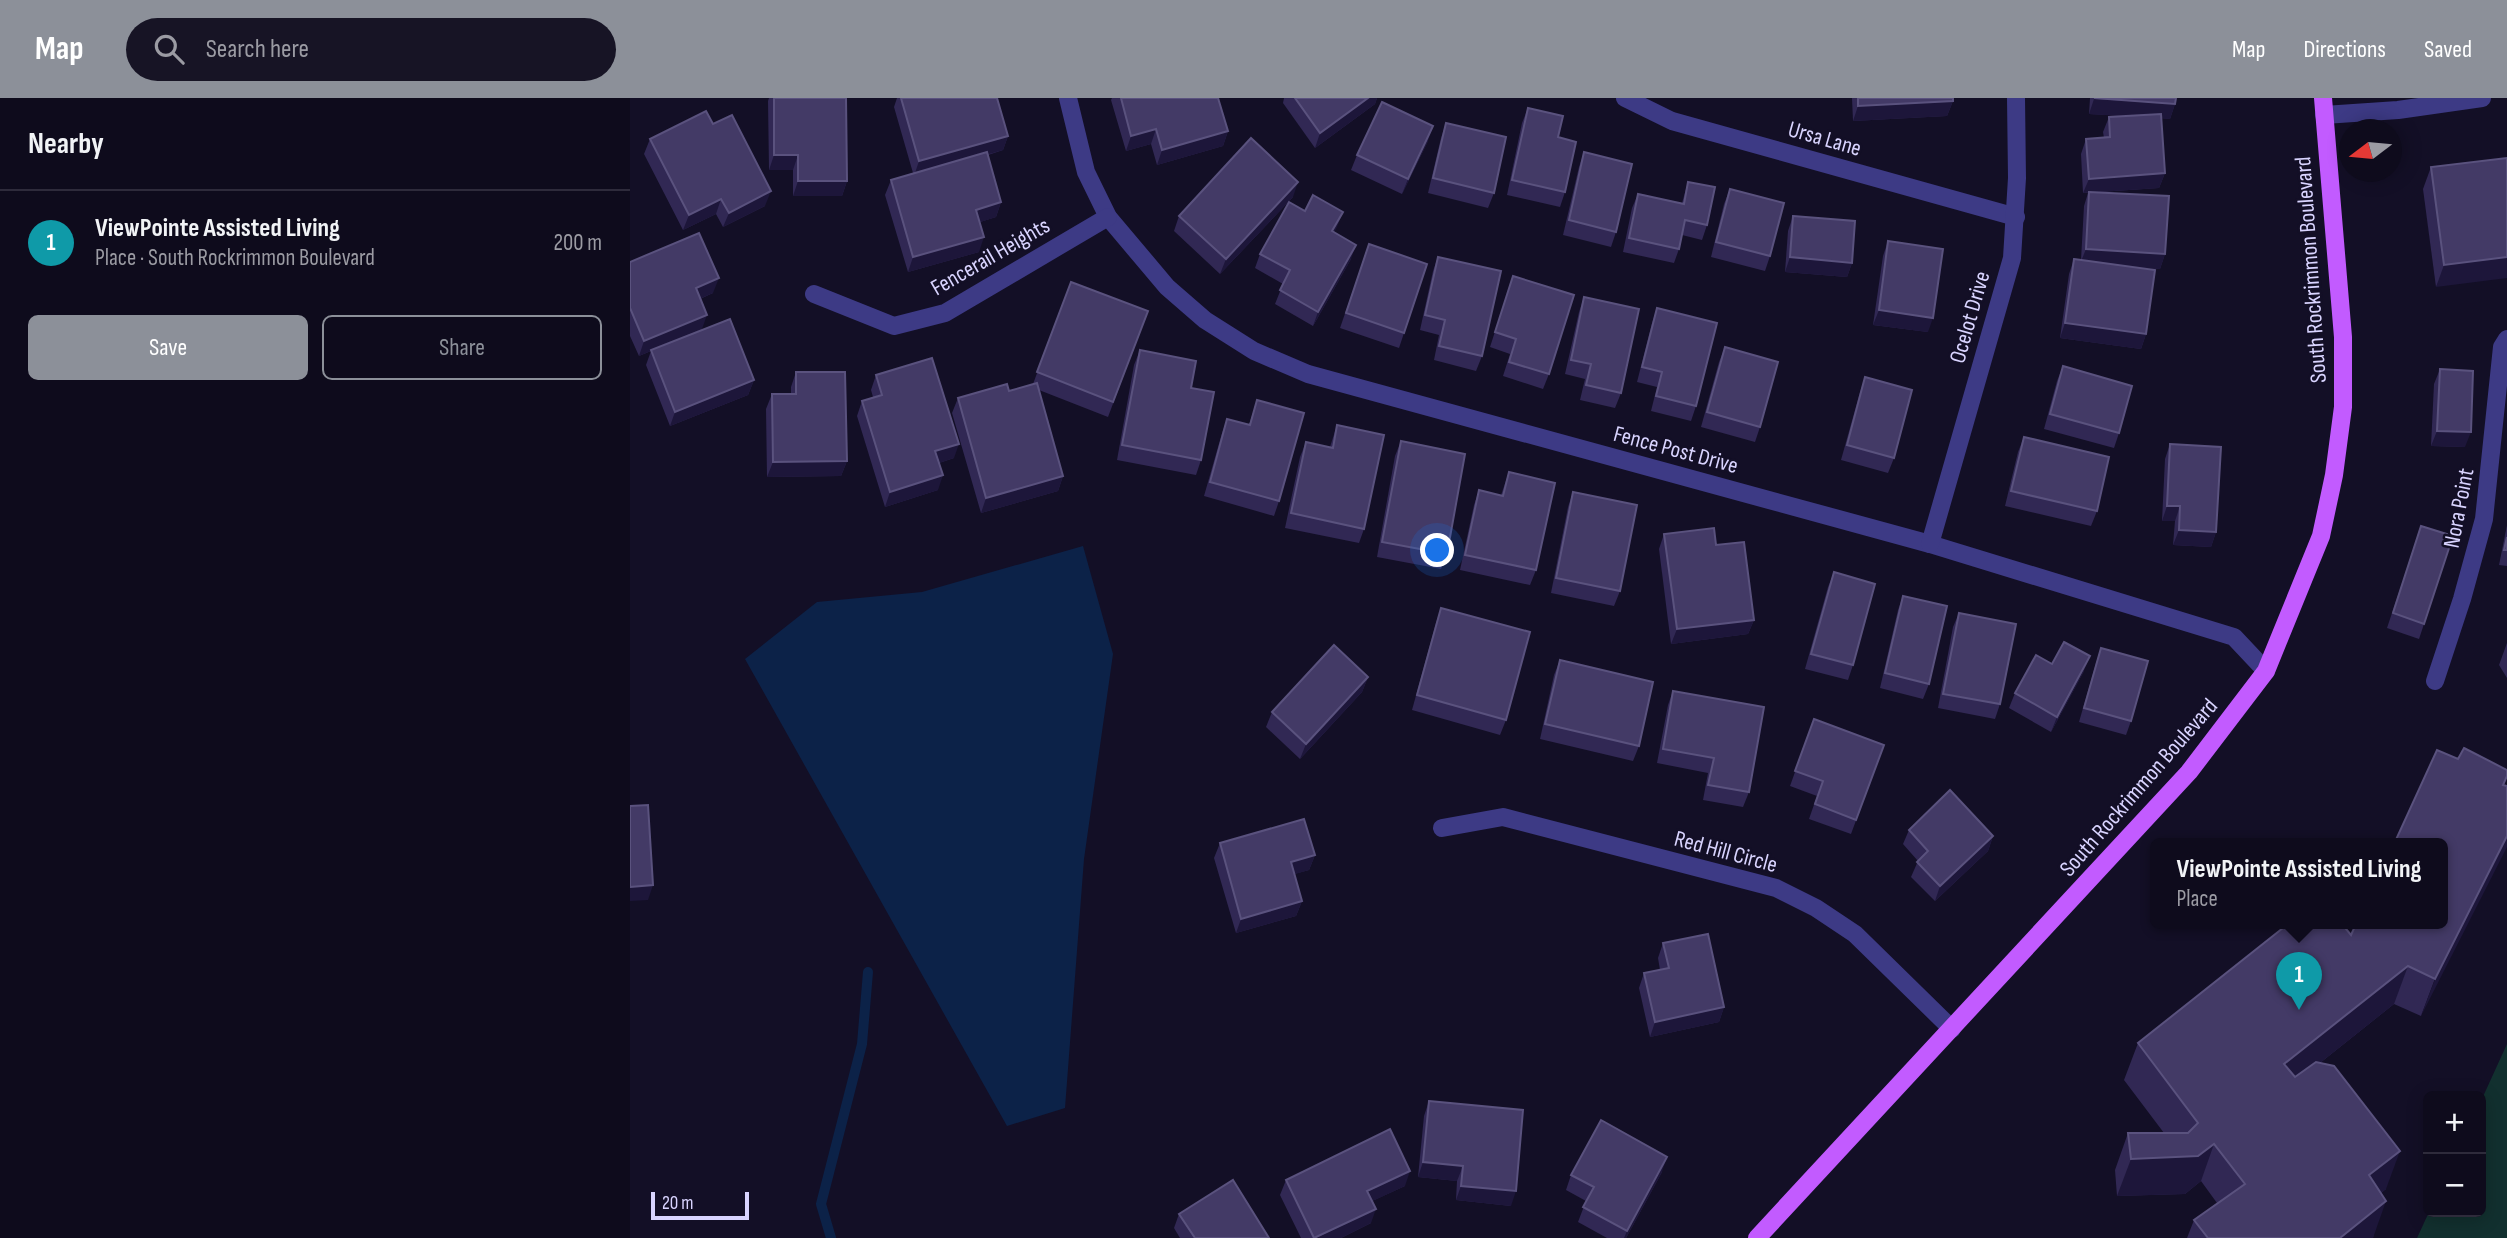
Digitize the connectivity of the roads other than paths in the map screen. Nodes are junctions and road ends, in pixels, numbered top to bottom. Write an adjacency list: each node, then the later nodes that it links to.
1 (1068, 98): 6 (street, Fence Post Drive)
2 (1625, 98): 7 (street, Ursa Lane)
3 (2016, 98): 7 (street, Ocelot Drive)
4 (2482, 98): 5 (street)
5 (2324, 106): 12 (main road, South Rockrimmon Boulevard)
6 (1108, 216): 8 (street, Fencerail Heights); 11 (street, Fence Post Drive)
7 (2016, 217): 11 (street, Ocelot Drive)
8 (814, 294)
9 (2507, 339): 10 (street, Nora Point)
10 (2501, 427): 13 (street, Nora Point)
11 (1930, 544): 12 (street, Fence Post Drive)
12 (2266, 671): 15 (main road, South Rockrimmon Boulevard)
13 (2435, 681)
14 (1442, 828): 15 (street, Red Hill Circle)
15 (1952, 1029): 16 (main road, South Rockrimmon Boulevard)
16 (1757, 1238)

